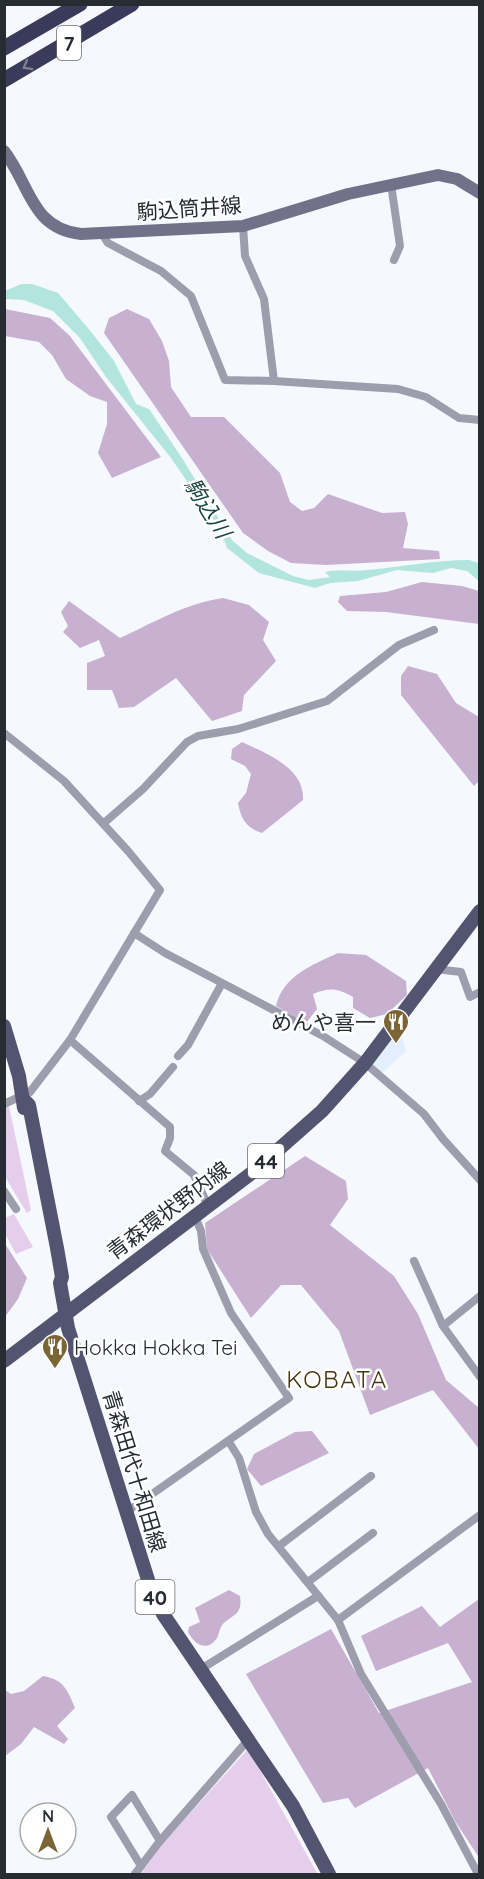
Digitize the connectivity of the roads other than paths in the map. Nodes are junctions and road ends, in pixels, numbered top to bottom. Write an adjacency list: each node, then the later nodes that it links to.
1 (80, 4): 3 (highway)
2 (132, 4): 4 (highway, 7, one-way to 4)
3 (4, 48)
4 (4, 80)
5 (4, 151): 9 (main road, 駒込筒井線)
6 (391, 184): 7 (main road, 駒込筒井線); 8 (main road, 駒込筒井線); 10 (street)
7 (480, 194)
8 (243, 226): 9 (main road, 駒込筒井線); 11 (street)
9 (102, 234): 11 (street)
10 (394, 260)
11 (273, 381): 12 (street)
12 (480, 420)
13 (434, 630): 15 (street)
14 (4, 733): 15 (street)
15 (104, 823): 17 (street)
16 (480, 911): 18 (main road, 青森環状野内線 / 44)
17 (134, 933): 19 (street); 22 (street)
18 (435, 969): 20 (street); 24 (main road, 青森環状野内線 / 44)
19 (221, 985): 23 (street); 24 (street)
20 (480, 992)
21 (4, 1026): 26 (main road, 青森田代十和田線 / 40)
22 (70, 1040): 26 (street); 27 (street)
23 (178, 1056)
24 (365, 1063): 29 (street); 31 (main road, 青森環状野内線 / 44)
25 (173, 1067): 27 (street)
26 (25, 1099): 28 (street); 36 (main road, 青森田代十和田線 / 40)
27 (139, 1101): 31 (street)
28 (4, 1104)
29 (480, 1180)
30 (4, 1191): 32 (street)
31 (208, 1206): 33 (main road, 青森環状野内線 / 44)
32 (16, 1209)
33 (195, 1216): 36 (main road, 青森環状野内線 / 44); 40 (street)
34 (414, 1261): 37 (street)
35 (480, 1296): 37 (street)
36 (66, 1314): 38 (main road, 青森環状野内線 / 44); 42 (main road, 青森田代十和田線 / 40)
37 (443, 1326): 39 (street)
38 (4, 1361)
39 (480, 1377)
40 (228, 1442): 42 (street); 45 (street)
41 (371, 1476): 45 (street)
42 (125, 1513): 49 (main road, 青森田代十和田線 / 40)
43 (480, 1515): 48 (street)
44 (373, 1533): 46 (street)
45 (279, 1546): 46 (street)
46 (308, 1582): 47 (street)
47 (318, 1596): 48 (street); 49 (street)
48 (338, 1620): 55 (street)
49 (201, 1669): 50 (main road, 青森田代十和田線 / 40)
50 (249, 1739): 51 (street); 54 (main road, 青森田代十和田線 / 40)
51 (160, 1841): 52 (street); 52 (street)
52 (141, 1866): 53 (street)
53 (135, 1875)
54 (329, 1875)
55 (478, 1875)

